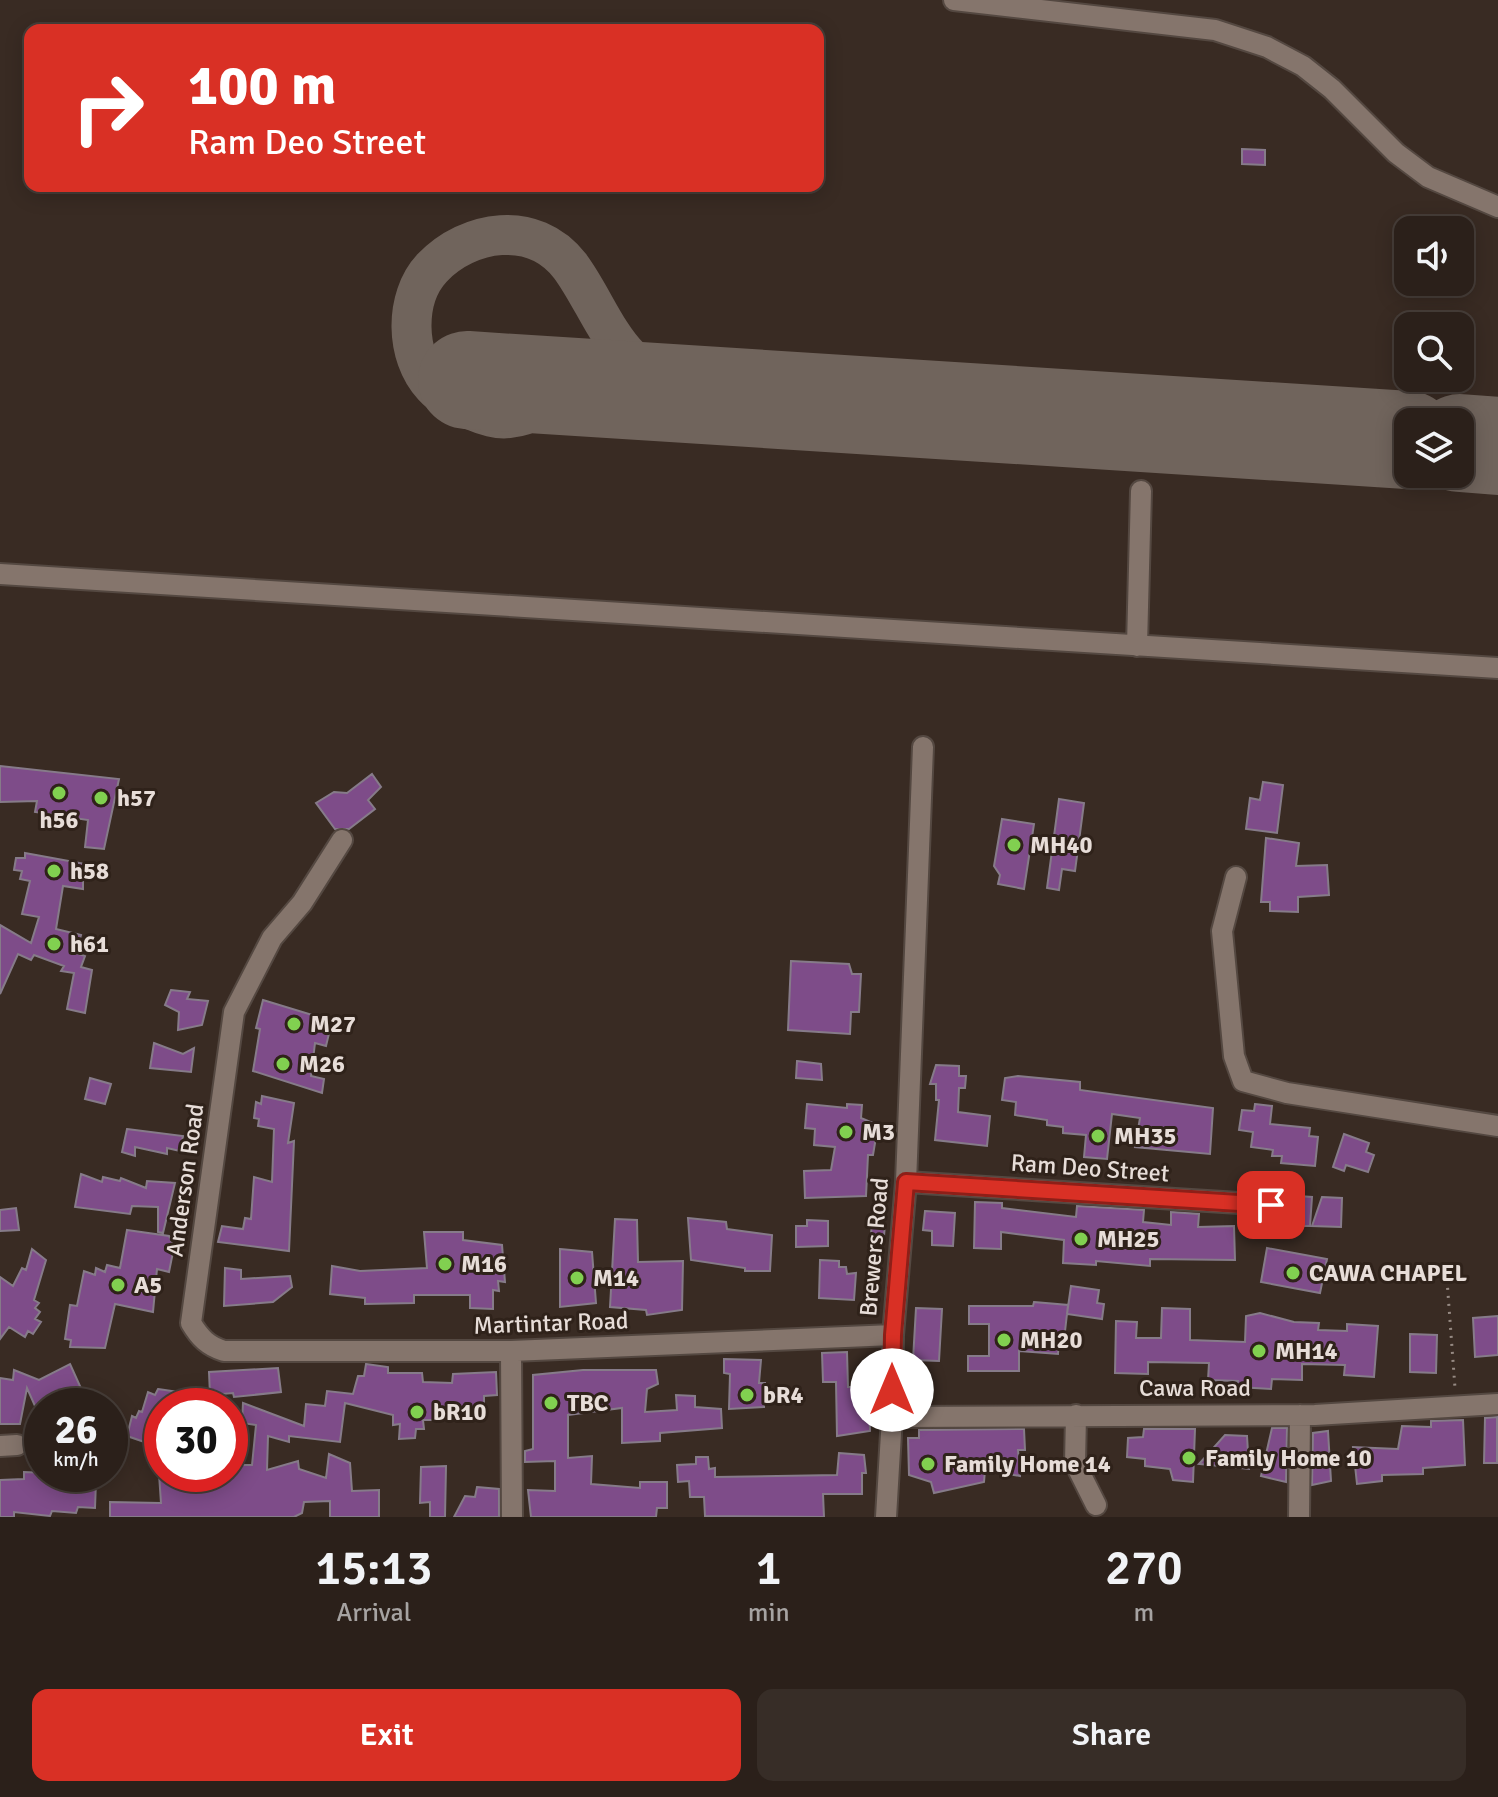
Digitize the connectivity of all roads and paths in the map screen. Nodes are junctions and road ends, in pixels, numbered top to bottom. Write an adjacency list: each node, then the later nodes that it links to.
1 (954, 0): 2 (street)
2 (1498, 207)
3 (1141, 491): 5 (street)
4 (0, 574): 5 (street)
5 (1137, 646): 6 (street)
6 (1498, 668)
7 (923, 747): 11 (street, Brewers Road)
8 (342, 840): 15 (street, Anderson Road)
9 (1236, 877): 10 (street)
10 (1498, 1126)
11 (906, 1182): 12 (street, Ram Deo Street); 14 (street, Brewers Road)
12 (1271, 1205)
13 (1447, 1280): 18 (path)
14 (893, 1335): 16 (street, Martintar Road); 21 (street, Brewers Road)
15 (211, 1347): 16 (street, Martintar Road)
16 (511, 1351): 23 (street)
17 (1498, 1404): 18 (street, Cawa Road)
18 (1457, 1407): 20 (street, Cawa Road)
19 (1076, 1415): 20 (street, Cawa Road); 21 (street, Cawa Road); 22 (street)
20 (1300, 1415): 25 (street)
21 (892, 1417): 24 (street, Brewers Road)
22 (1096, 1505)
23 (512, 1517)
24 (886, 1517)
25 (1299, 1517)

